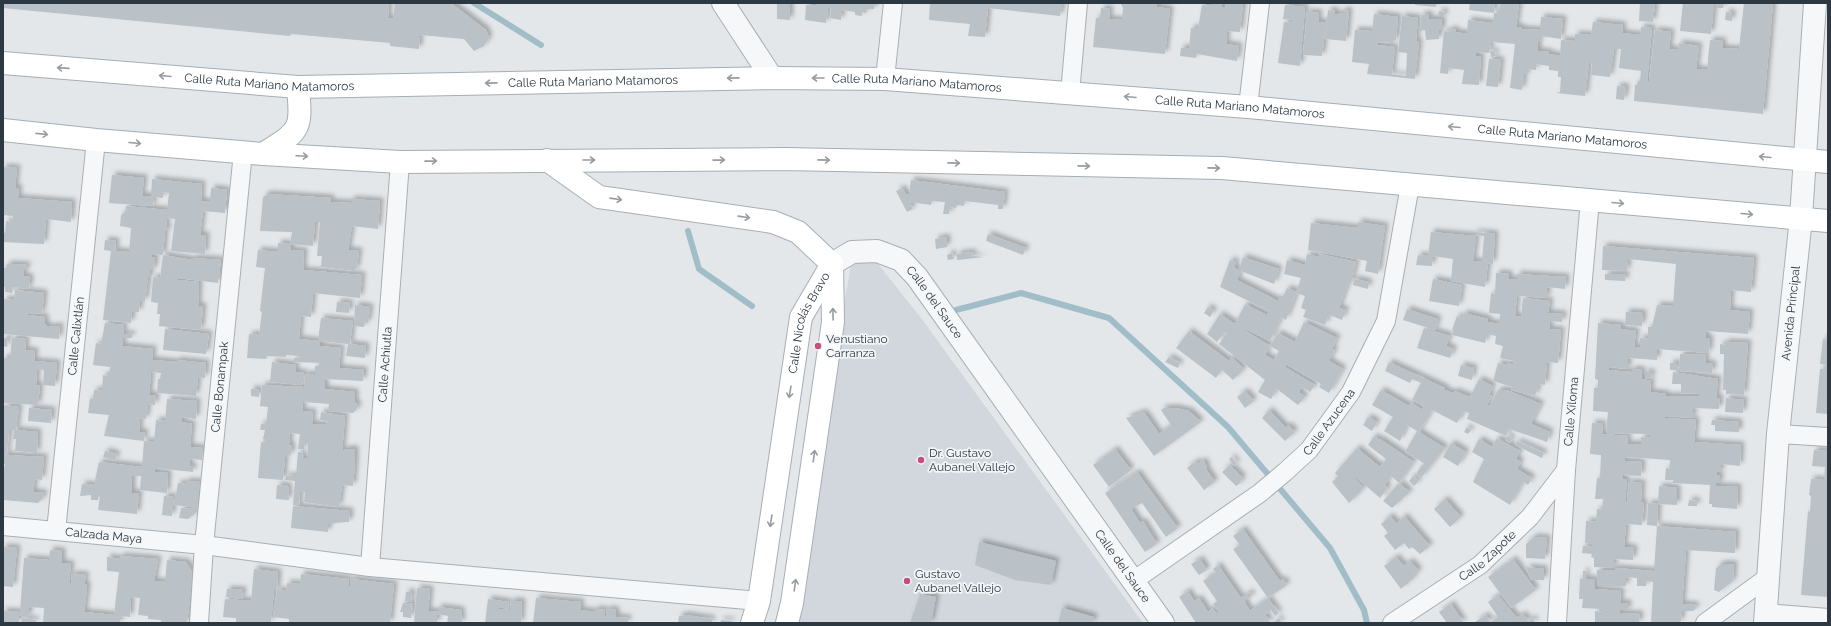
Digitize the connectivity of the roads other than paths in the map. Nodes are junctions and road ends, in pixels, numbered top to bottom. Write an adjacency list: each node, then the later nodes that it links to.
1 (723, 3): 7 (street)
2 (893, 3): 8 (street)
3 (1078, 3): 10 (street)
4 (1260, 3): 11 (street)
5 (1815, 3): 16 (street, Avenida Principal)
6 (3, 63): 9 (main road, Calle Ruta Mariano Matamoros, one-way to 6)
7 (772, 78): 8 (main road, Calle Ruta Mariano Matamoros, one-way to 7); 9 (main road, Calle Ruta Mariano Matamoros, one-way to 9)
8 (885, 79): 10 (main road, Calle Ruta Mariano Matamoros)
9 (298, 87): 14 (main road)
10 (1070, 93): 11 (main road, Calle Ruta Mariano Matamoros, one-way to 10)
11 (1248, 107): 16 (main road, Calle Ruta Mariano Matamoros, one-way to 11)
12 (3, 130): 13 (main road, one-way to 13)
13 (96, 140): 14 (main road, one-way to 14); 28 (street, Calle Calixtlán)
14 (253, 153): 17 (main road, one-way to 17); 29 (street, Calle Bonampak)
15 (546, 160): 17 (main road, one-way to 15); 19 (main road, one-way to 19); 23 (main road, one-way to 23)
16 (1804, 160): 18 (main road, Calle Ruta Mariano Matamoros); 21 (street, Avenida Principal)
17 (400, 162): 30 (street, Calle Achiutla)
18 (1828, 162)
19 (1410, 185): 20 (main road); 32 (street, Calle Azucena)
20 (1590, 200): 21 (main road, one-way to 21); 26 (street, Calle Xiloma)
21 (1801, 218): 22 (main road); 24 (street, Avenida Principal)
22 (1828, 221)
23 (832, 264): 32 (street, Calle del Sauce); 33 (main road, Calle Nicolás Bravo, one-way to 33); 38 (main road, Calle Nicolás Bravo, one-way to 23)
24 (1778, 434): 25 (street); 31 (street, Avenida Principal)
25 (1828, 437)
26 (1566, 470): 40 (street, Calle Zapote); 41 (street, Calle Xiloma)
27 (3, 526): 28 (street, Calzada Maya)
28 (56, 531): 29 (street, Calzada Maya)
29 (204, 545): 30 (street, Calzada Maya); 36 (street, Calle Bonampak)
30 (370, 567): 33 (street, Calzada Maya)
31 (1768, 577): 34 (street, Avenida Principal); 42 (street)
32 (1133, 581): 39 (street, Calle del Sauce)
33 (759, 601): 37 (main road, Calle Nicolás Bravo)
34 (1765, 618): 35 (street)
35 (1828, 618)
36 (199, 623)
37 (752, 623)
38 (787, 623)
39 (1163, 623)
40 (1392, 623)
41 (1557, 623)
42 (1705, 623)

